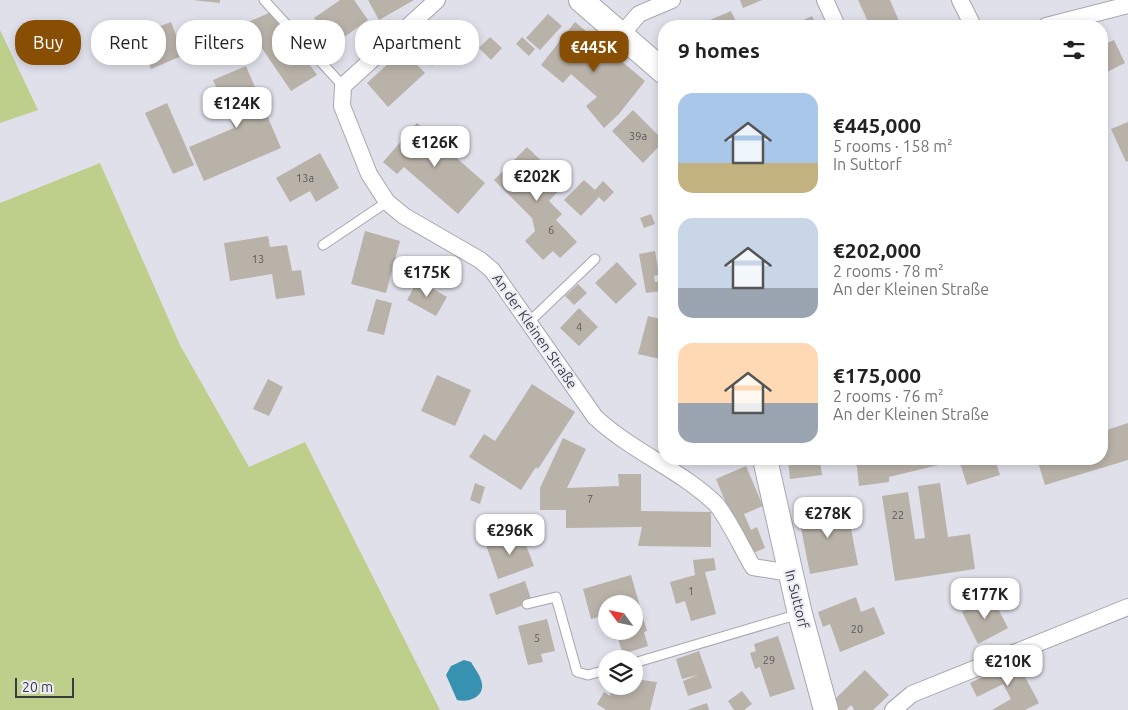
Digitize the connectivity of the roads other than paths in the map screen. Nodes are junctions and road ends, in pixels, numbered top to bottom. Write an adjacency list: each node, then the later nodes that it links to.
1 (264, 0): 13 (lane)
2 (437, 0): 13 (street)
3 (580, 0): 11 (main road)
4 (672, 0): 11 (street)
5 (825, 0): 8 (street)
6 (960, 0): 9 (street)
7 (1128, 5): 10 (street)
8 (835, 20)
9 (970, 20)
10 (1069, 20)
11 (621, 35): 12 (main road)
12 (658, 67)
13 (343, 86): 14 (street, An der Kleinen Straße)
14 (387, 202): 15 (lane); 17 (street, An der Kleinen Straße)
15 (323, 245)
16 (595, 259): 17 (lane)
17 (529, 322): 18 (street, An der Kleinen Straße)
18 (658, 463)
19 (662, 465): 21 (street, An der Kleinen Straße)
20 (766, 465): 21 (main road, In Suttorf)
21 (790, 572): 24 (main road, In Suttorf)
22 (527, 604): 26 (lane)
23 (1128, 607): 28 (street)
24 (800, 614): 25 (lane); 27 (main road, In Suttorf)
25 (643, 660)
26 (598, 672)
27 (826, 710)
28 (893, 710)

